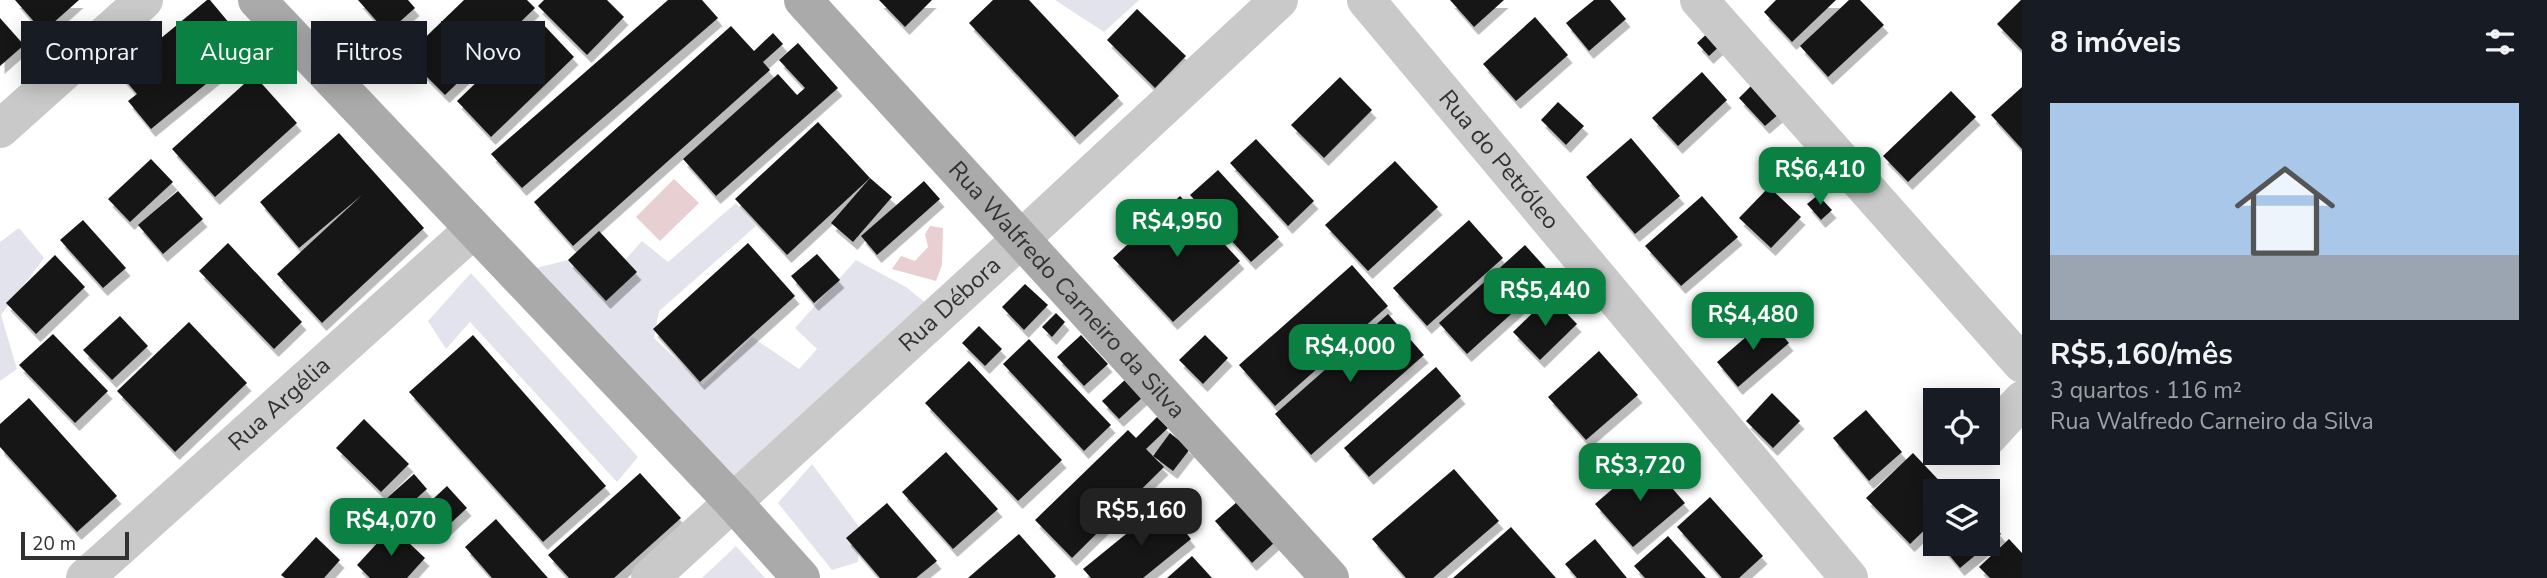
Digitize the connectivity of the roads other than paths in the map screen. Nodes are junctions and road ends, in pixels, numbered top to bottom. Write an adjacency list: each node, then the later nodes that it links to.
1 (144, 0): 7 (street)
2 (257, 0): 8 (main road)
3 (803, 0): 9 (main road, Rua Walfredo Carneiro da Silva)
4 (1279, 0): 9 (street, Rua Débora)
5 (1366, 0): 14 (street, Rua do Petróleo)
6 (1699, 0): 10 (street)
7 (0, 129)
8 (474, 229): 13 (main road); 15 (street, Rua Argélia)
9 (1022, 238): 13 (street, Rua Débora); 18 (main road, Rua Walfredo Carneiro da Silva)
10 (2022, 364)
11 (2022, 400): 12 (street)
12 (2000, 424)
13 (732, 501): 16 (street, Rua Débora); 17 (main road)
14 (1830, 571)
15 (85, 578)
16 (650, 578)
17 (801, 578)
18 (1331, 578)

